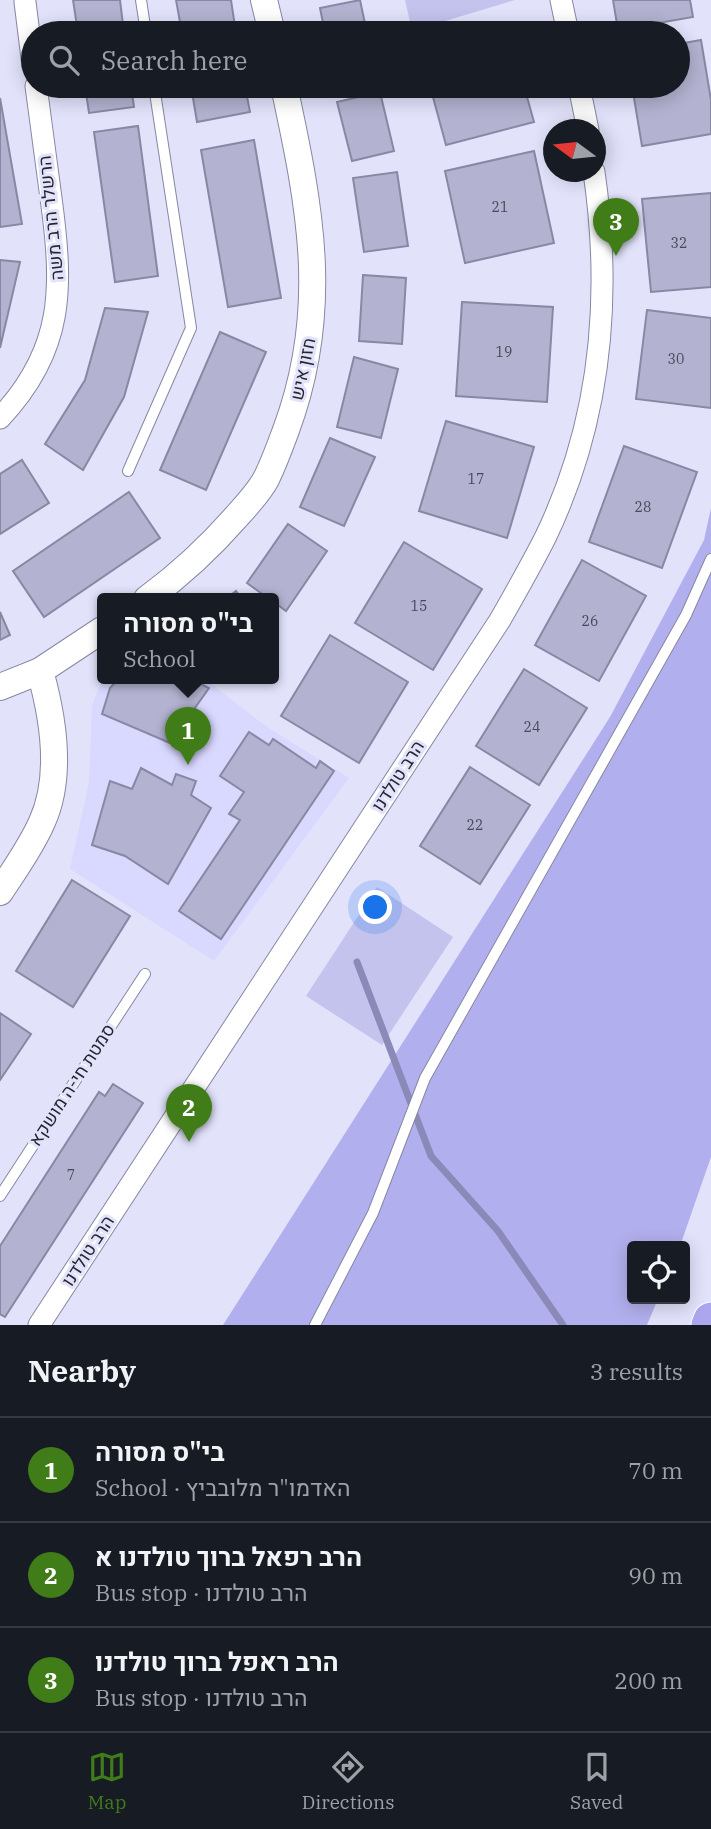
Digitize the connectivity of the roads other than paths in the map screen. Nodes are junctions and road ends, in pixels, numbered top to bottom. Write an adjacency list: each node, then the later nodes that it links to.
1 (141, 0): 6 (lane)
2 (264, 0): 7 (street)
3 (561, 0): 8 (street)
4 (25, 2): 5 (street)
5 (27, 21)
6 (144, 21)
7 (269, 21)
8 (565, 21)
9 (38, 98): 15 (street, הרשלר הרב משה)
10 (156, 98): 16 (lane)
11 (287, 98): 18 (street, חזון איש)
12 (581, 98): 13 (street)
13 (586, 119)
14 (595, 182): 26 (street, הרב טולדנו)
15 (0, 418)
16 (128, 471)
17 (711, 559): 27 (lane)
18 (154, 593)
19 (97, 633): 20 (street)
20 (40, 671): 21 (street); 22 (street)
21 (0, 687)
22 (0, 892)
23 (145, 974): 24 (lane, סמטת חי-ה מושקא)
24 (0, 1196)
25 (711, 1320): 28 (highway)
26 (39, 1325)
27 (315, 1325)
28 (709, 1325)

